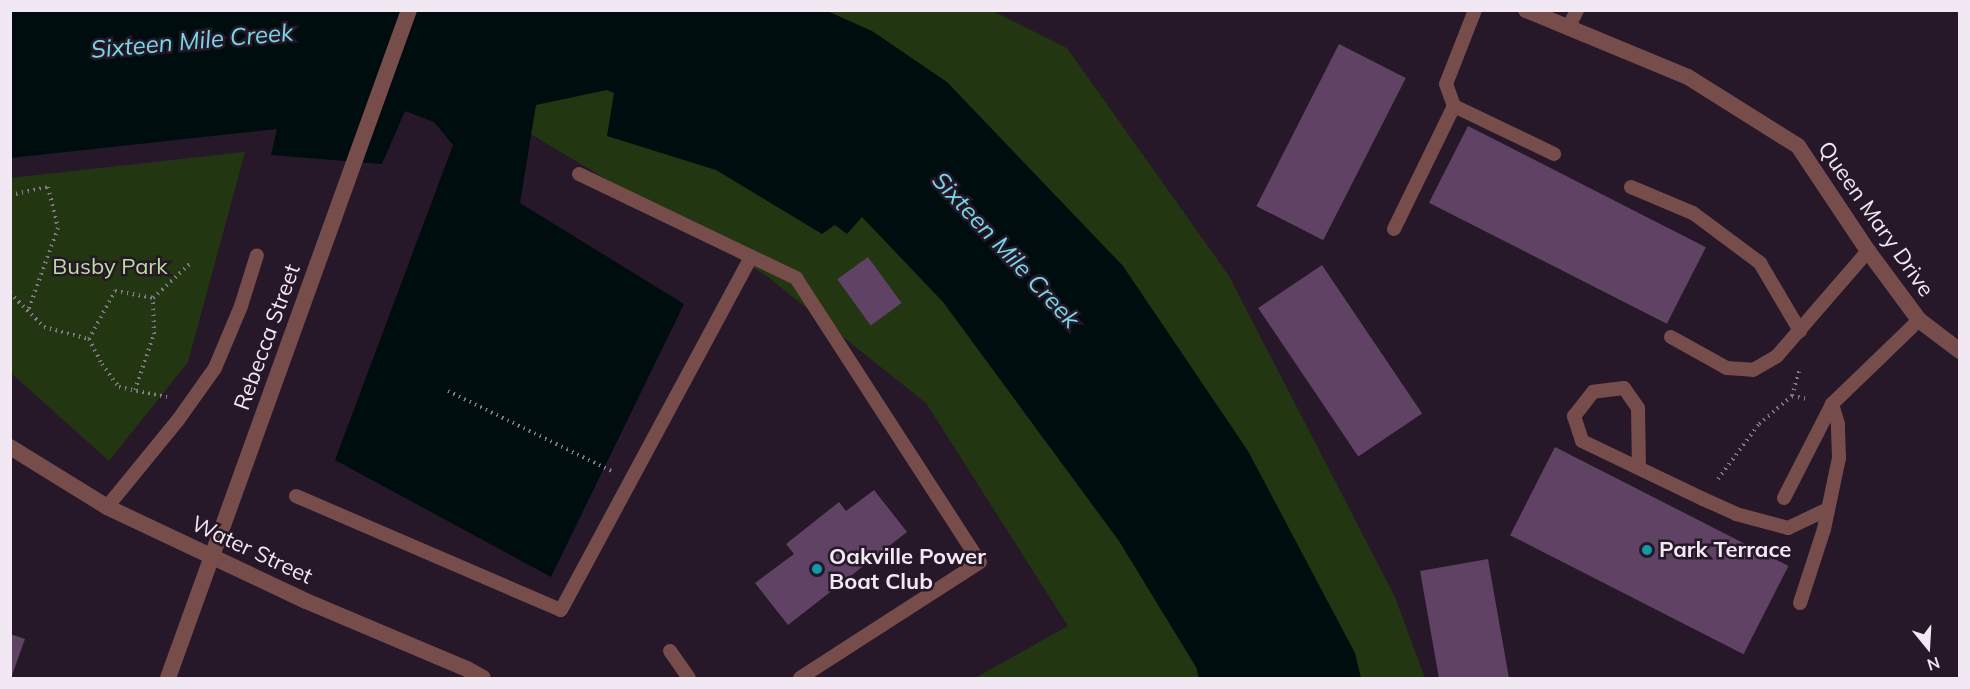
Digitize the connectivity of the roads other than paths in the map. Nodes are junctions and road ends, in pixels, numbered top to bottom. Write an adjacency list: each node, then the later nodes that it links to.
1 (409, 10): 27 (street, Rebecca Street, bridge)
2 (1474, 10): 6 (lane)
3 (1526, 10): 5 (street, Queen Mary Drive)
4 (1577, 10): 5 (lane)
5 (1568, 28): 11 (street, Queen Mary Drive)
6 (1454, 106): 7 (lane); 10 (lane)
7 (1554, 154)
8 (579, 174): 13 (lane)
9 (1631, 187): 15 (lane)
10 (1394, 229)
11 (1868, 251): 14 (street, Queen Mary Drive); 15 (lane)
12 (257, 255): 23 (lane)
13 (752, 257): 21 (lane); 30 (lane)
14 (1919, 320): 17 (street, Queen Mary Drive); 18 (lane)
15 (1800, 331): 16 (lane)
16 (1671, 337)
17 (1959, 351)
18 (1832, 404): 22 (lane); 24 (lane)
19 (10, 447): 23 (street, Water Street)
20 (1639, 468): 20 (lane); 24 (lane)
21 (296, 496)
22 (1784, 498)
23 (107, 507): 28 (street, Water Street)
24 (1828, 509): 25 (lane)
25 (1800, 603)
26 (670, 651): 29 (lane)
27 (168, 678)
28 (483, 678)
29 (689, 678)
30 (800, 678)

